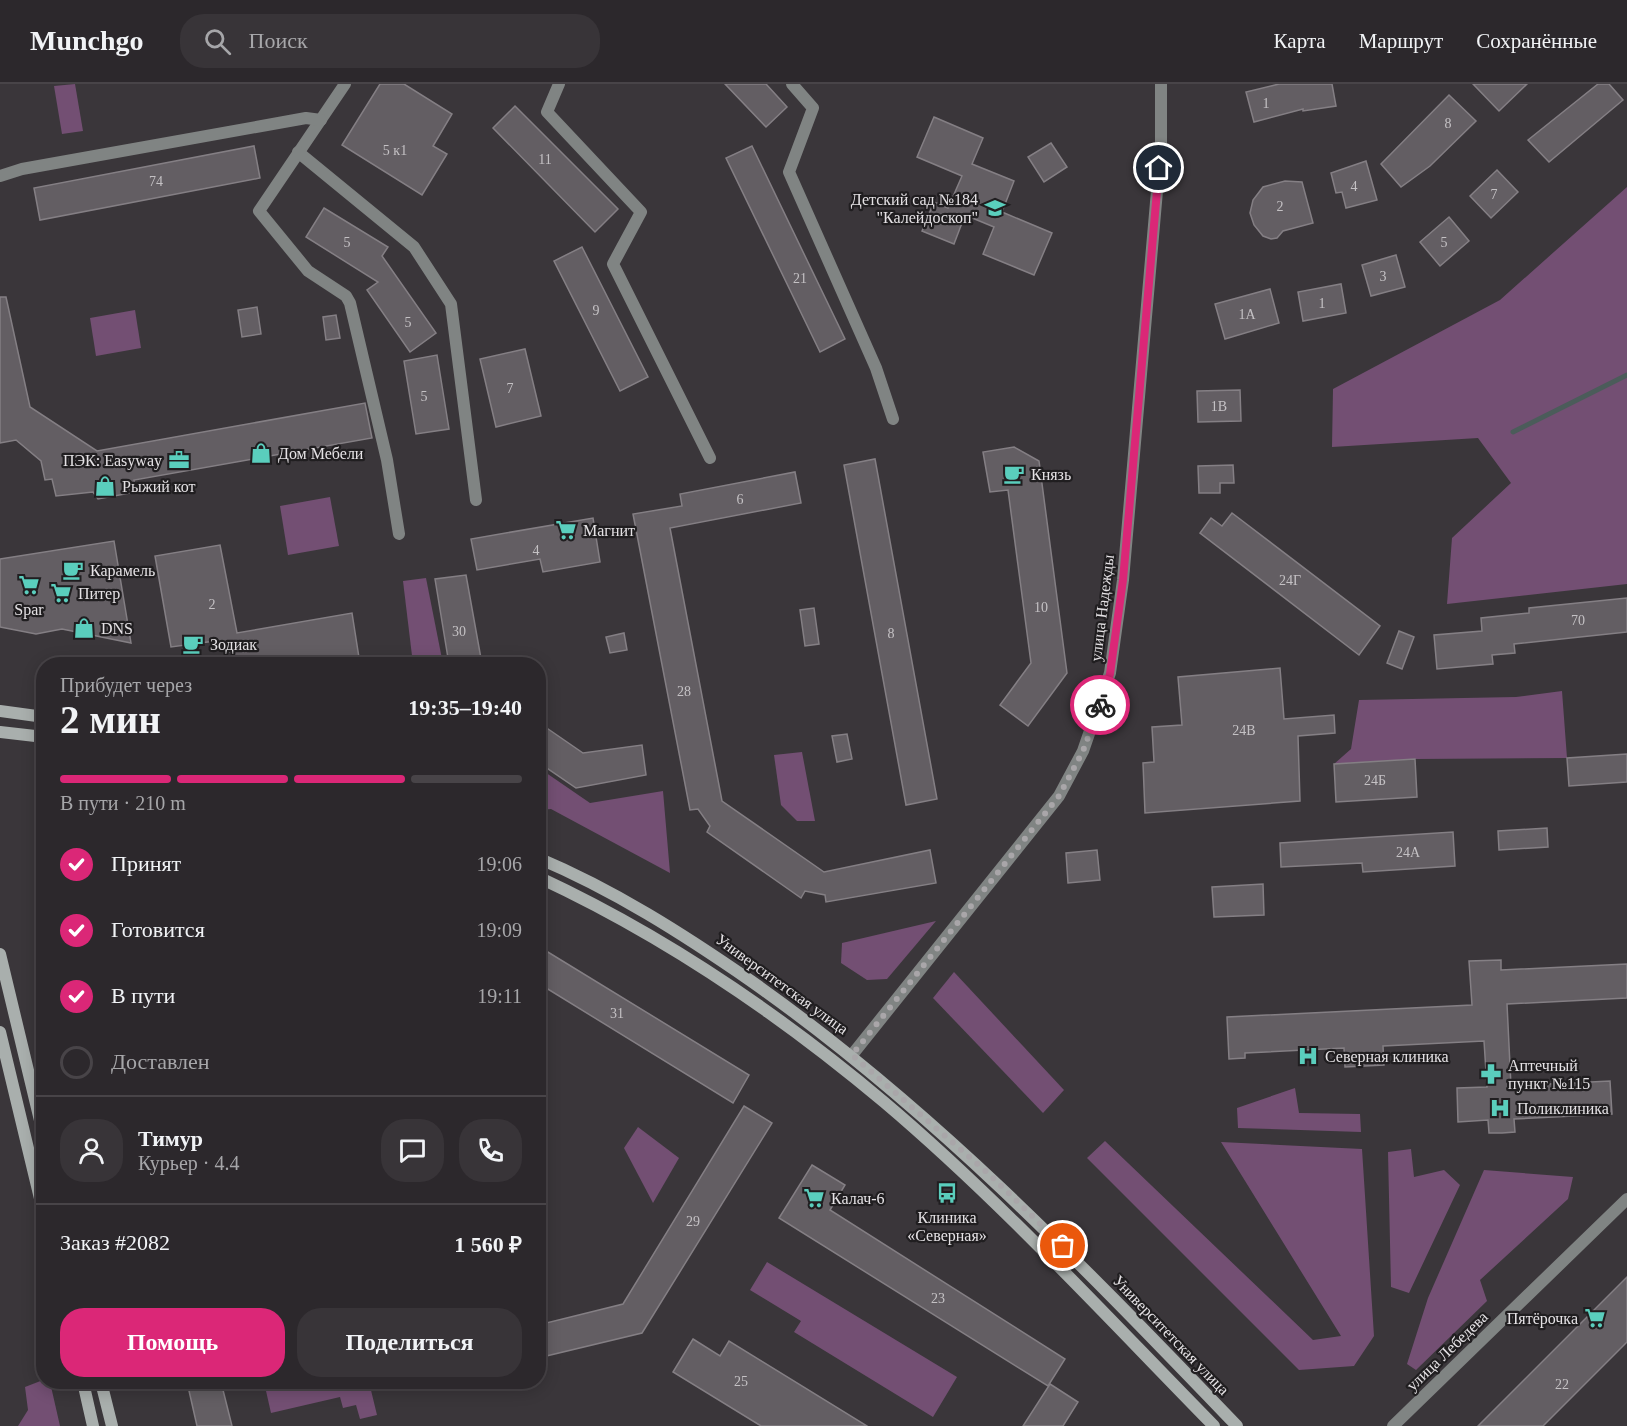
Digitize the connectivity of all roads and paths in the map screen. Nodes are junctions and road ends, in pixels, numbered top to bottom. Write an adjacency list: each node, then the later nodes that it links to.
1 (345, 84): 5 (street)
2 (559, 84): 9 (street)
3 (792, 84): 8 (street)
4 (1161, 84): 20 (street, улица Надежды)
5 (321, 120): 6 (street); 7 (street)
6 (298, 153): 10 (street); 11 (street)
7 (0, 176)
8 (893, 419)
9 (710, 458)
10 (476, 500)
11 (399, 534)
12 (0, 711): 13 (main road)
13 (36, 716)
14 (0, 732): 15 (main road)
15 (36, 736)
16 (546, 862): 20 (main road, Университетская улица)
17 (546, 881): 21 (main road, Университетская улица)
18 (0, 954): 22 (main road)
19 (0, 1032): 23 (main road)
20 (852, 1055): 21 (main road); 26 (main road, Университетская улица)
21 (842, 1069): 27 (main road, Университетская улица)
22 (36, 1107): 23 (main road)
23 (19, 1112): 24 (main road)
24 (36, 1182)
25 (1627, 1199): 34 (street, улица Лебедева)
26 (1157, 1343): 27 (main road); 33 (main road, Университетская улица)
27 (1145, 1355): 32 (main road, Университетская улица)
28 (85, 1389): 30 (main road)
29 (103, 1389): 31 (main road)
30 (93, 1426)
31 (112, 1426)
32 (1214, 1426)
33 (1237, 1426)
34 (1393, 1426)

